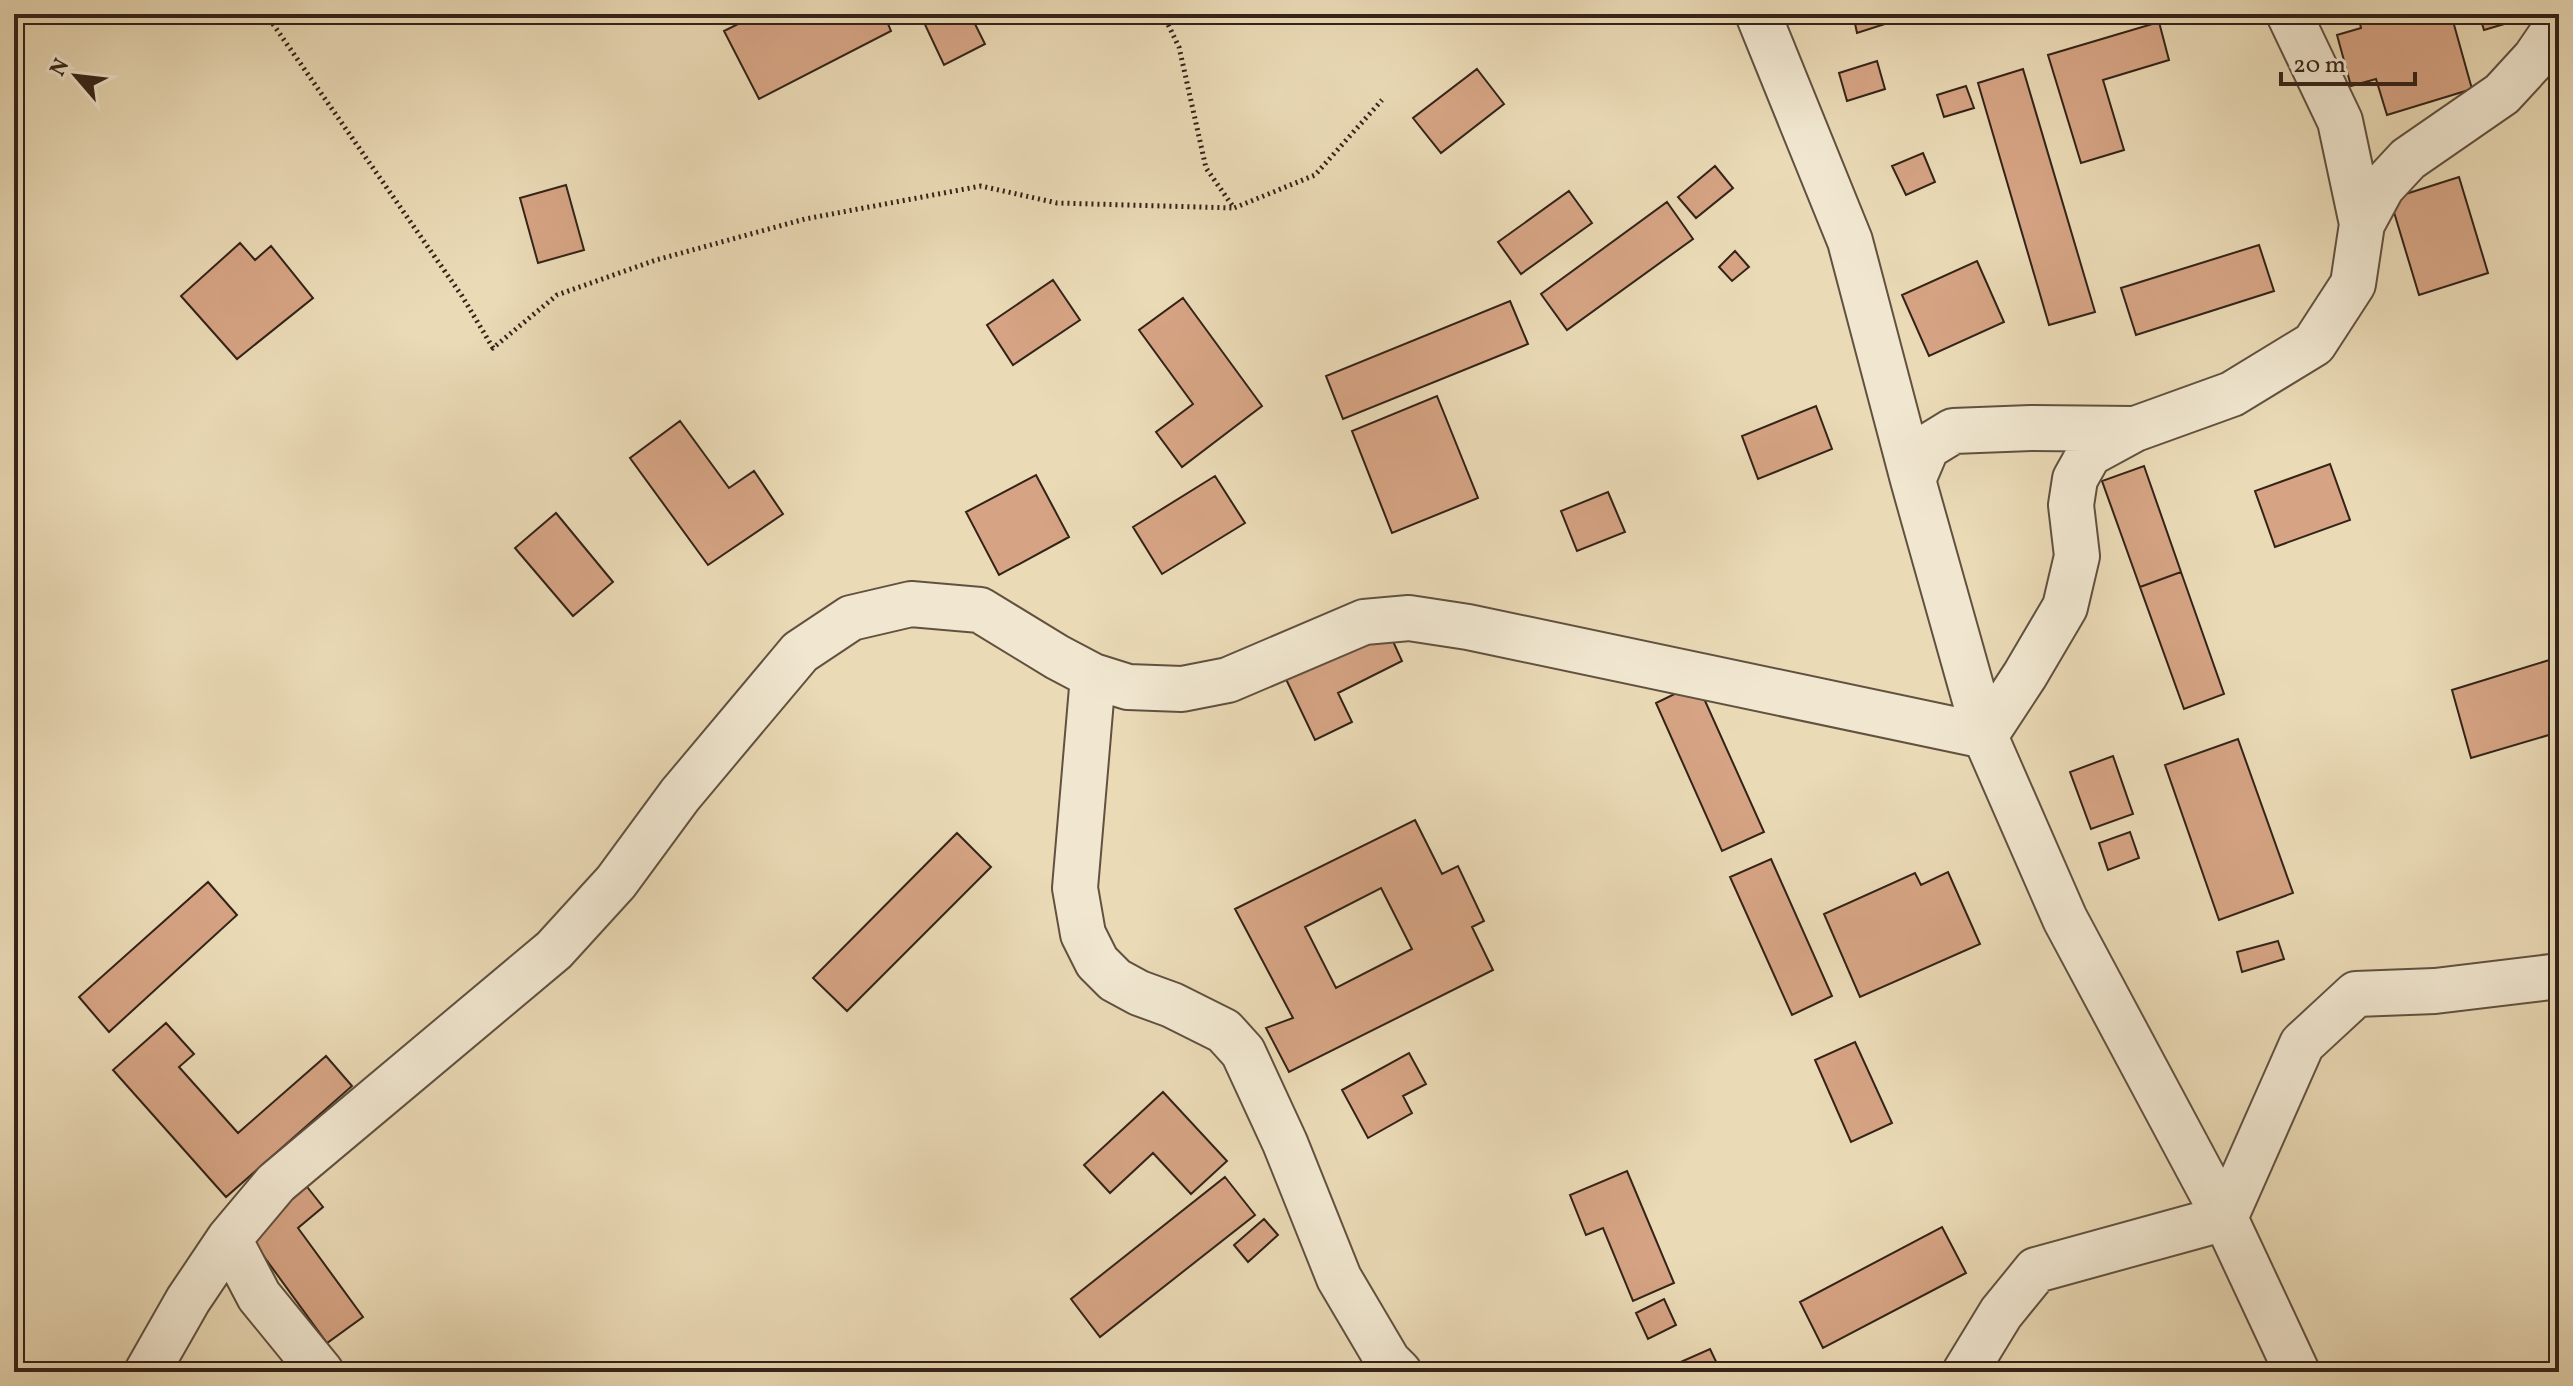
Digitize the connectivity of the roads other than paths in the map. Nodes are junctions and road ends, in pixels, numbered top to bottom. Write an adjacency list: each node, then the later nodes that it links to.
1 (1758, 14): 6 (street)
2 (2289, 14): 4 (street)
3 (2559, 23): 4 (street)
4 (2362, 224): 5 (street)
5 (2135, 429): 6 (street); 8 (street)
6 (1913, 480): 8 (street)
7 (1093, 676): 8 (street); 11 (street); 14 (street)
8 (1985, 736): 10 (street)
9 (2559, 976): 10 (street)
10 (2225, 1218): 15 (street); 16 (street)
11 (229, 1239): 12 (street); 13 (street)
12 (147, 1372)
13 (321, 1372)
14 (1399, 1372)
15 (1965, 1372)
16 (2297, 1372)

